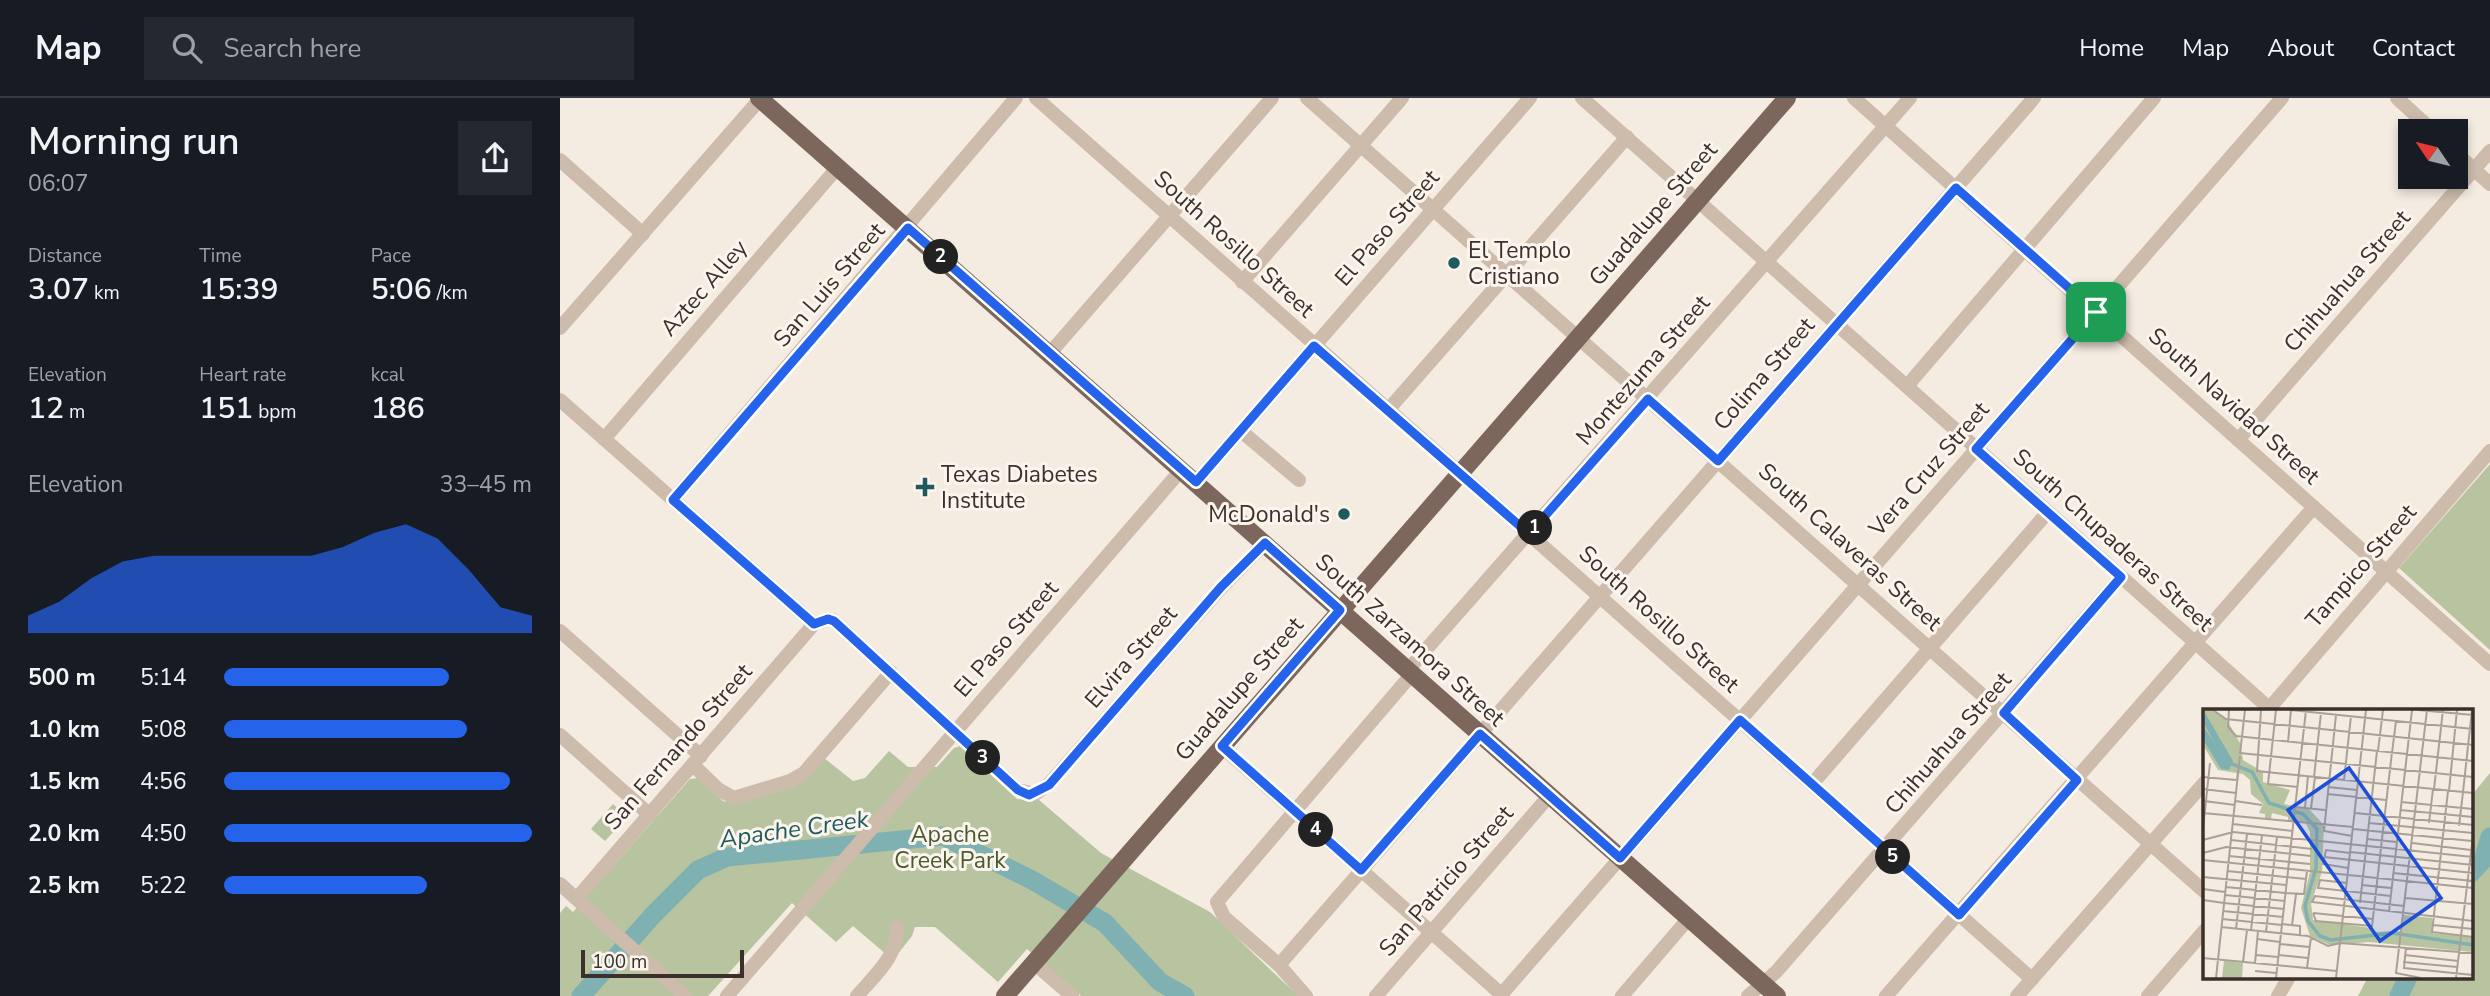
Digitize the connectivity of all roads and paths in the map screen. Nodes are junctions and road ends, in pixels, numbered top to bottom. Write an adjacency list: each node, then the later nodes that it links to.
1 (760, 98): 23 (main road, South Zarzamora Street); 31 (street)
2 (1016, 98): 30 (street, San Luis Street)
3 (1036, 98): 29 (street, South Rosillo Street)
4 (1272, 98): 29 (street)
5 (1307, 98): 19 (street, South Calaveras Street)
6 (1402, 98): 19 (street)
7 (1530, 98): 28 (street, El Paso Street)
8 (1582, 98): 18 (street, South Chupaderas Street)
9 (1787, 98): 27 (main road, Guadalupe Street)
10 (1854, 98): 17 (street, South Navidad Street)
11 (1910, 98): 17 (street, Montezuma Street)
12 (2034, 98): 26 (street, Colima Street)
13 (2154, 98): 32 (street)
14 (2282, 98): 36 (street, Vera Cruz Street)
15 (2397, 98): 16 (street)
16 (2420, 119)
17 (1885, 126): 26 (street, South Navidad Street); 33 (street, Montezuma Street)
18 (1627, 137): 27 (street, South Chupaderas Street); 34 (street)
19 (1360, 145): 28 (street, South Calaveras Street); 35 (street)
20 (2490, 150): 24 (street, Chihuahua Street)
21 (560, 160): 31 (street)
22 (2468, 164): 24 (street)
23 (838, 167): 30 (main road, South Zarzamora Street); 47 (street, Aztec Alley)
24 (2474, 169): 25 (street); 48 (street, Chihuahua Street)
25 (2490, 184)
26 (1956, 188): 32 (street, South Navidad Street); 37 (street, Colima Street)
27 (1698, 200): 33 (street, South Chupaderas Street); 39 (main road, Guadalupe Street)
28 (1433, 209): 34 (street, South Calaveras Street); 40 (street, El Paso Street)
29 (1169, 216): 35 (street, South Rosillo Street); 41 (street)
30 (908, 228): 41 (main road, South Zarzamora Street); 56 (street, San Luis Street)
31 (643, 234): 38 (street)
32 (2025, 249): 36 (street, South Navidad Street); 42 (street)
33 (1768, 262): 37 (street, South Chupaderas Street); 43 (street, Montezuma Street)
34 (1506, 274): 39 (street, South Calaveras Street); 45 (street)
35 (1242, 282): 40 (street, South Rosillo Street)
36 (2096, 312): 48 (street, South Navidad Street); 49 (street, Vera Cruz Street)
37 (1838, 325): 42 (street, South Chupaderas Street); 51 (street, Colima Street)
38 (560, 328)
39 (1578, 337): 43 (street, South Calaveras Street); 53 (main road, Guadalupe Street)
40 (1314, 346): 45 (street, South Rosillo Street); 46 (street, El Paso Street)
41 (1050, 353): 52 (main road, South Zarzamora Street)
42 (1907, 386): 49 (street, South Chupaderas Street)
43 (1648, 399): 51 (street, South Calaveras Street); 59 (street, Montezuma Street)
44 (560, 400): 47 (street)
45 (1388, 410): 53 (street, South Rosillo Street)
46 (1241, 431): 54 (street); 55 (street, El Paso Street)
47 (604, 439): 56 (street)
48 (2238, 440): 57 (street, South Navidad Street)
49 (1976, 449): 58 (street, South Chupaderas Street); 63 (street, Vera Cruz Street)
50 (2490, 451): 61 (street, Tampico Street)
51 (1718, 461): 63 (street, South Calaveras Street); 64 (street, Colima Street)
52 (1182, 469): 55 (main road, South Zarzamora Street); 76 (street, El Paso Street)
53 (1460, 473): 59 (street, South Rosillo Street); 65 (main road, Guadalupe Street)
54 (1299, 480)
55 (1196, 482): 60 (main road, South Zarzamora Street)
56 (673, 500): 66 (street)
57 (2314, 507): 61 (street, South Navidad Street); 68 (street)
58 (2048, 512): 62 (street, South Chupaderas Street); 69 (street)
59 (1529, 534): 64 (street, South Rosillo Street); 72 (street, Montezuma Street)
60 (1265, 543): 65 (main road, South Zarzamora Street); 76 (street, Elvira Street)
61 (2387, 570): 70 (street, South Navidad Street); 73 (street, Tampico Street)
62 (2121, 577): 68 (street, South Chupaderas Street); 74 (street, Chihuahua Street)
63 (1858, 585): 69 (street, South Calaveras Street); 75 (street, Vera Cruz Street)
64 (1600, 596): 75 (street, South Rosillo Street); 77 (street, Colima Street)
65 (1340, 610): 72 (main road, South Zarzamora Street); 79 (main road, Guadalupe Street)
66 (814, 624): 71 (street); 80 (street, San Fernando Street)
67 (560, 631): 80 (street)
68 (2195, 643): 73 (street, South Chupaderas Street); 81 (street)
69 (1930, 648): 74 (street, South Calaveras Street); 82 (street)
70 (2490, 664)
71 (891, 672): 76 (street); 80 (street)
72 (1410, 672): 77 (main road, South Zarzamora Street); 85 (street, Montezuma Street)
73 (2268, 709)
74 (2004, 713): 81 (street, South Calaveras Street); 88 (street, Chihuahua Street)
75 (1740, 720): 82 (street, South Rosillo Street); 89 (street, Vera Cruz Street)
76 (956, 733): 106 (street, El Paso Street)
77 (1480, 734): 84 (main road, South Zarzamora Street); 90 (street, Colima Street)
78 (560, 735): 86 (street)
79 (1222, 746): 85 (street); 99 (main road, Guadalupe Street)
80 (697, 761): 86 (street, San Fernando Street)
81 (2077, 780): 87 (street, South Calaveras Street); 94 (street)
82 (1812, 784): 88 (street, South Rosillo Street)
83 (2203, 784): 87 (street)
84 (1550, 795): 89 (main road, South Zarzamora Street); 98 (street, San Patricio Street)
85 (1294, 810): 90 (street); 100 (street, Montezuma Street)
86 (650, 815): 93 (street, San Fernando Street)
87 (2150, 844): 92 (street, South Calaveras Street); 102 (street)
88 (1885, 849): 94 (street, South Rosillo Street); 103 (street, Chihuahua Street)
89 (1620, 858): 95 (main road, South Zarzamora Street); 104 (street, Vera Cruz Street)
90 (1361, 870): 98 (street); 100 (street, Colima Street)
91 (560, 884): 93 (street)
92 (2203, 890)
93 (582, 903): 105 (street)
94 (1959, 915): 102 (street, South Rosillo Street); 115 (street)
95 (1689, 919): 103 (main road, South Zarzamora Street); 112 (street)
96 (897, 927): 107 (street)
97 (2203, 932): 117 (street)
98 (1431, 933): 104 (street); 111 (street, San Patricio Street)
99 (1034, 963): 108 (main road, Guadalupe Street); 109 (street)
100 (1279, 965): 110 (street)
101 (2288, 978): 118 (street)
102 (2032, 979): 116 (street)
103 (1762, 983): 113 (street, Chihuahua Street); 114 (main road, South Zarzamora Street)
104 (1500, 995)
105 (685, 996)
106 (727, 996)
107 (857, 996)
108 (1006, 996)
109 (1072, 996)
110 (1306, 996)
111 (1376, 996)
112 (1622, 996)
113 (1748, 996)
114 (1777, 996)
115 (1886, 996)
116 (2017, 996)
117 (2148, 996)
118 (2278, 996)

